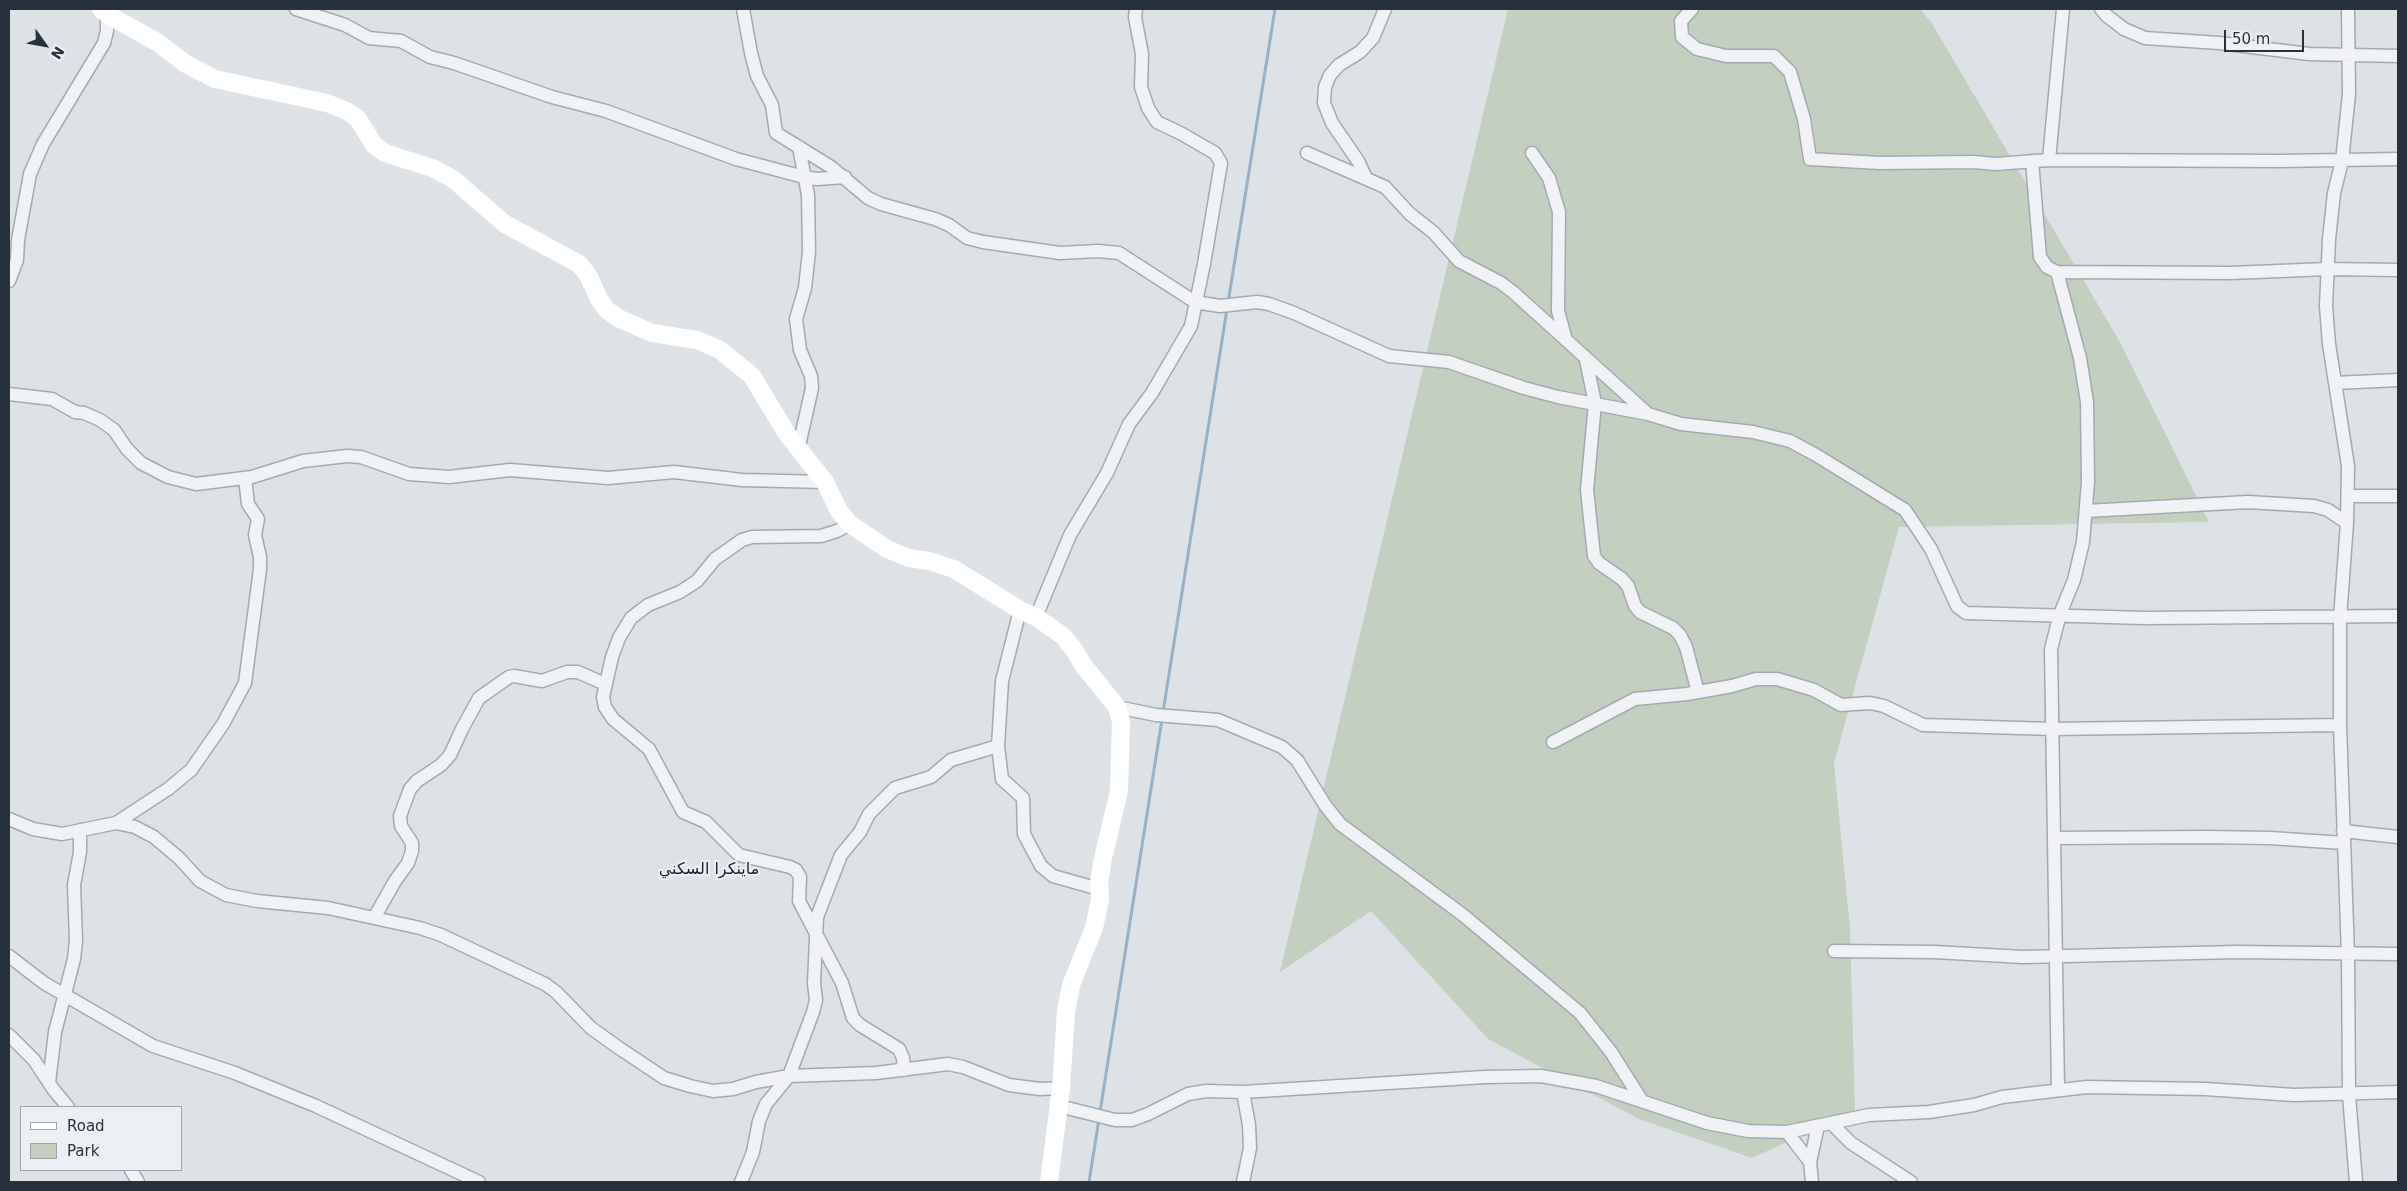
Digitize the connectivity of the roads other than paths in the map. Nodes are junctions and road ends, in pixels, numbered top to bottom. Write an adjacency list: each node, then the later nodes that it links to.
1 (296, 9): 19 (street)
2 (743, 9): 12 (street)
3 (1136, 9): 26 (street)
4 (1386, 9): 21 (street)
5 (1692, 9): 18 (street)
6 (2063, 9): 16 (street)
7 (2101, 9): 10 (street)
8 (2348, 9): 10 (street)
9 (105, 11): 25 (street); 34 (street)
10 (2350, 56): 11 (street); 17 (street)
11 (2398, 56)
12 (799, 147): 19 (street); 20 (street)
13 (1307, 153): 21 (street)
14 (1532, 153): 27 (street)
15 (2398, 159): 17 (street)
16 (2049, 160): 17 (street); 18 (street)
17 (2342, 160): 22 (street)
18 (2032, 161): 24 (street)
19 (804, 177): 20 (street); 34 (street)
20 (845, 177): 26 (street)
21 (1366, 178): 27 (street)
22 (2327, 269): 23 (street); 24 (street); 30 (street)
23 (2398, 270)
24 (2057, 272): 39 (street)
25 (9, 281)
26 (1195, 302): 32 (street); 45 (street)
27 (1566, 341): 28 (street)
28 (1586, 360): 32 (street); 33 (street)
29 (2398, 380): 30 (street)
30 (2335, 382): 37 (street)
31 (9, 394): 35 (street)
32 (1595, 403): 33 (street); 48 (street)
33 (1648, 414): 43 (street)
34 (798, 450): 36 (street)
35 (245, 478): 36 (street); 55 (street)
36 (825, 482): 41 (street)
37 (2348, 496): 38 (street); 40 (street)
38 (2398, 496)
39 (2086, 511): 40 (street); 43 (street)
40 (2347, 523): 46 (street)
41 (850, 524): 42 (street); 47 (street)
42 (1020, 610): 45 (street); 53 (street)
43 (2060, 614): 46 (street); 51 (street)
44 (2398, 616): 46 (street)
45 (1036, 617): 49 (street)
46 (2340, 618): 50 (street)
47 (605, 684): 61 (street); 62 (street)
48 (1698, 692): 51 (street); 52 (street)
49 (1118, 707): 60 (street); 78 (street)
50 (2340, 725): 51 (street); 57 (street)
51 (2052, 729): 59 (street)
52 (1553, 742)
53 (998, 746): 60 (street); 62 (street)
54 (9, 820): 56 (street)
55 (116, 822): 56 (street); 61 (street)
56 (80, 830): 68 (street)
57 (2344, 837): 58 (street); 59 (street); 66 (street)
58 (2398, 837)
59 (2054, 838): 65 (street)
60 (1099, 889): 77 (street)
61 (374, 918): 71 (street)
62 (815, 930): 70 (street); 71 (street)
63 (1834, 951): 65 (street)
64 (2398, 954): 66 (street)
65 (2056, 955): 66 (street); 73 (street)
66 (2348, 955): 76 (street)
67 (9, 956): 68 (street)
68 (65, 994): 72 (street); 85 (street)
69 (9, 1035): 72 (street)
70 (904, 1070): 71 (street); 77 (street)
71 (789, 1076): 86 (street)
72 (49, 1083): 79 (street)
73 (2058, 1090): 76 (street); 80 (street)
74 (1243, 1092): 77 (street); 78 (street); 88 (street)
75 (2398, 1092): 76 (street)
76 (2349, 1095): 91 (street)
77 (1060, 1097): 87 (street)
78 (1642, 1101): 81 (street)
79 (67, 1106)
80 (1825, 1125): 81 (street); 82 (street); 90 (street)
81 (1788, 1132): 82 (street)
82 (1810, 1162): 89 (street)
83 (132, 1171): 84 (street)
84 (138, 1182)
85 (480, 1182)
86 (741, 1182)
87 (1049, 1182)
88 (1243, 1182)
89 (1812, 1182)
90 (1911, 1182)
91 (2356, 1182)

